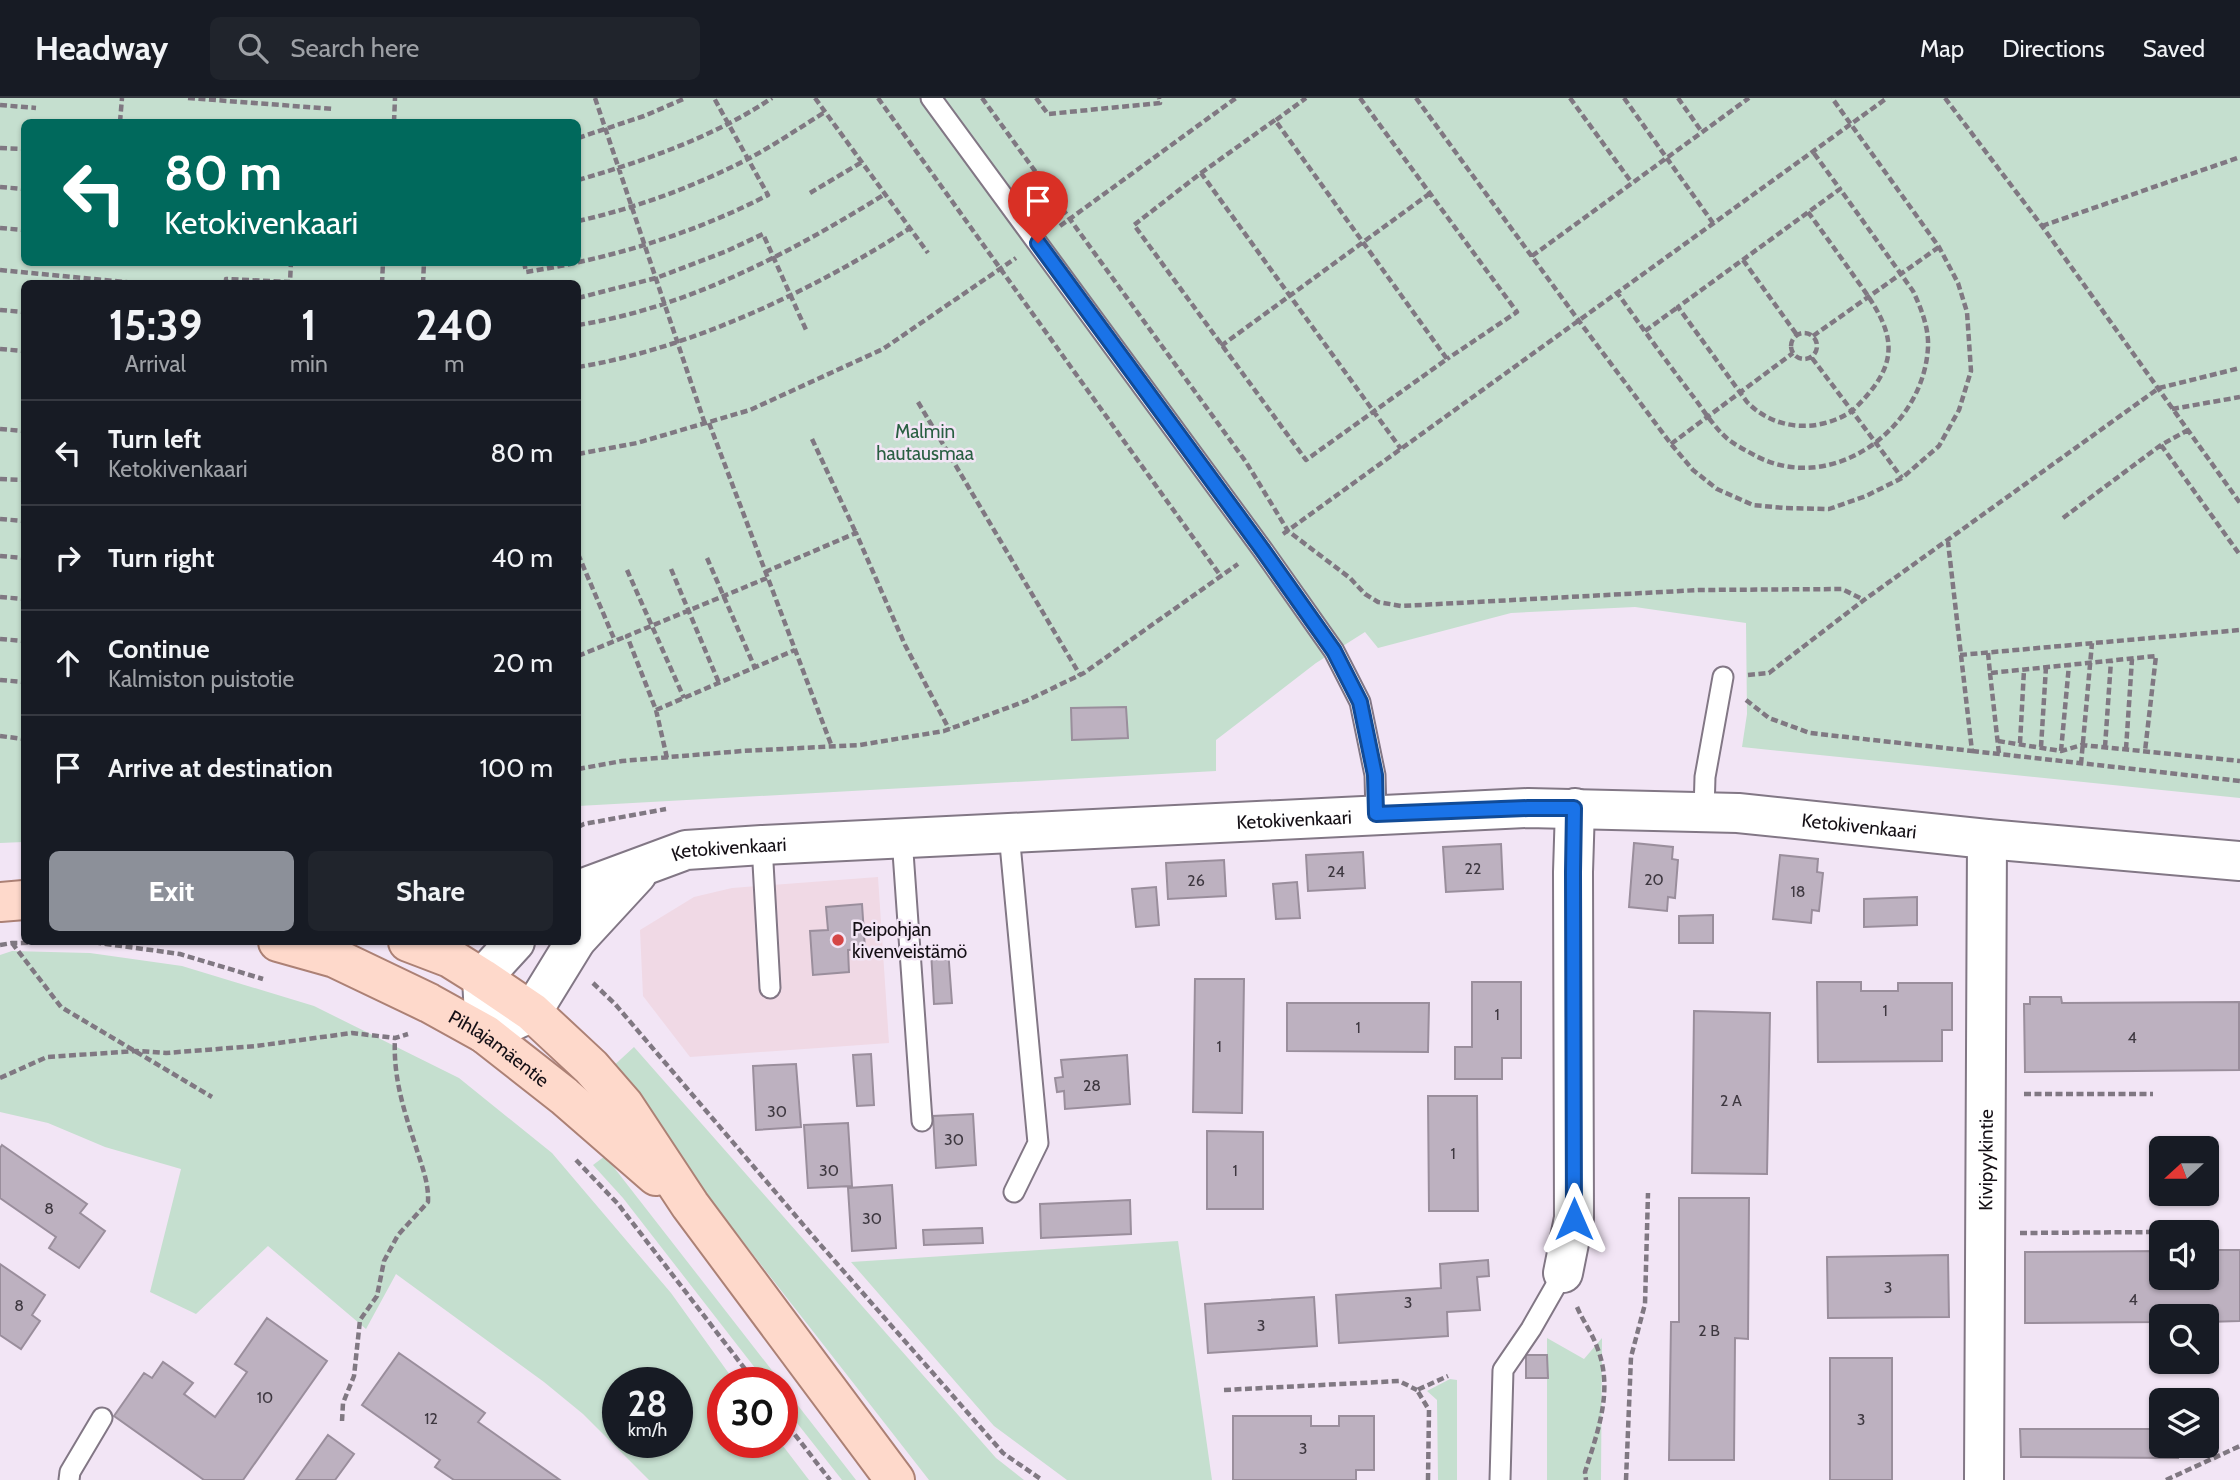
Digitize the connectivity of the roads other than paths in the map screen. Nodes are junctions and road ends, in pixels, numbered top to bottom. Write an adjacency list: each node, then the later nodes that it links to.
1 (931, 98): 5 (lane)
2 (1723, 677): 4 (lane)
3 (1574, 808): 4 (street, Ketokivenkaari); 5 (street, Ketokivenkaari); 27 (street)
4 (1704, 811): 8 (street, Ketokivenkaari)
5 (1376, 814): 6 (street, Ketokivenkaari)
6 (1009, 832): 7 (street, Ketokivenkaari); 25 (lane)
7 (902, 838): 9 (street, Ketokivenkaari); 24 (lane)
8 (1987, 839): 10 (street, Ketokivenkaari); 32 (street, Kivipyykintie)
9 (762, 845): 11 (street, Ketokivenkaari); 21 (lane)
10 (2240, 861)
11 (643, 867): 12 (street, Ketokivenkaari); 15 (street, Ketokivenkaari)
12 (581, 889)
13 (21, 900): 14 (main road)
14 (0, 902)
15 (581, 935)
16 (289, 945): 23 (main road, Pihlajamäentie)
17 (416, 945): 20 (main road, Pihlajamäentie)
18 (512, 945): 20 (street)
19 (572, 945): 22 (street, Ketokivenkaari)
20 (482, 978): 22 (main road, Pihlajamäentie); 23 (street)
21 (770, 988)
22 (532, 1012): 23 (street); 26 (main road, Pihlajamäentie)
23 (485, 1034): 26 (main road, Pihlajamäentie)
24 (922, 1121)
25 (1014, 1192)
26 (690, 1205): 30 (main road, Pihlajamäentie)
27 (1563, 1273): 31 (lane)
28 (102, 1419): 29 (lane)
29 (69, 1480)
30 (895, 1480)
31 (1500, 1480)
32 (1984, 1480)

